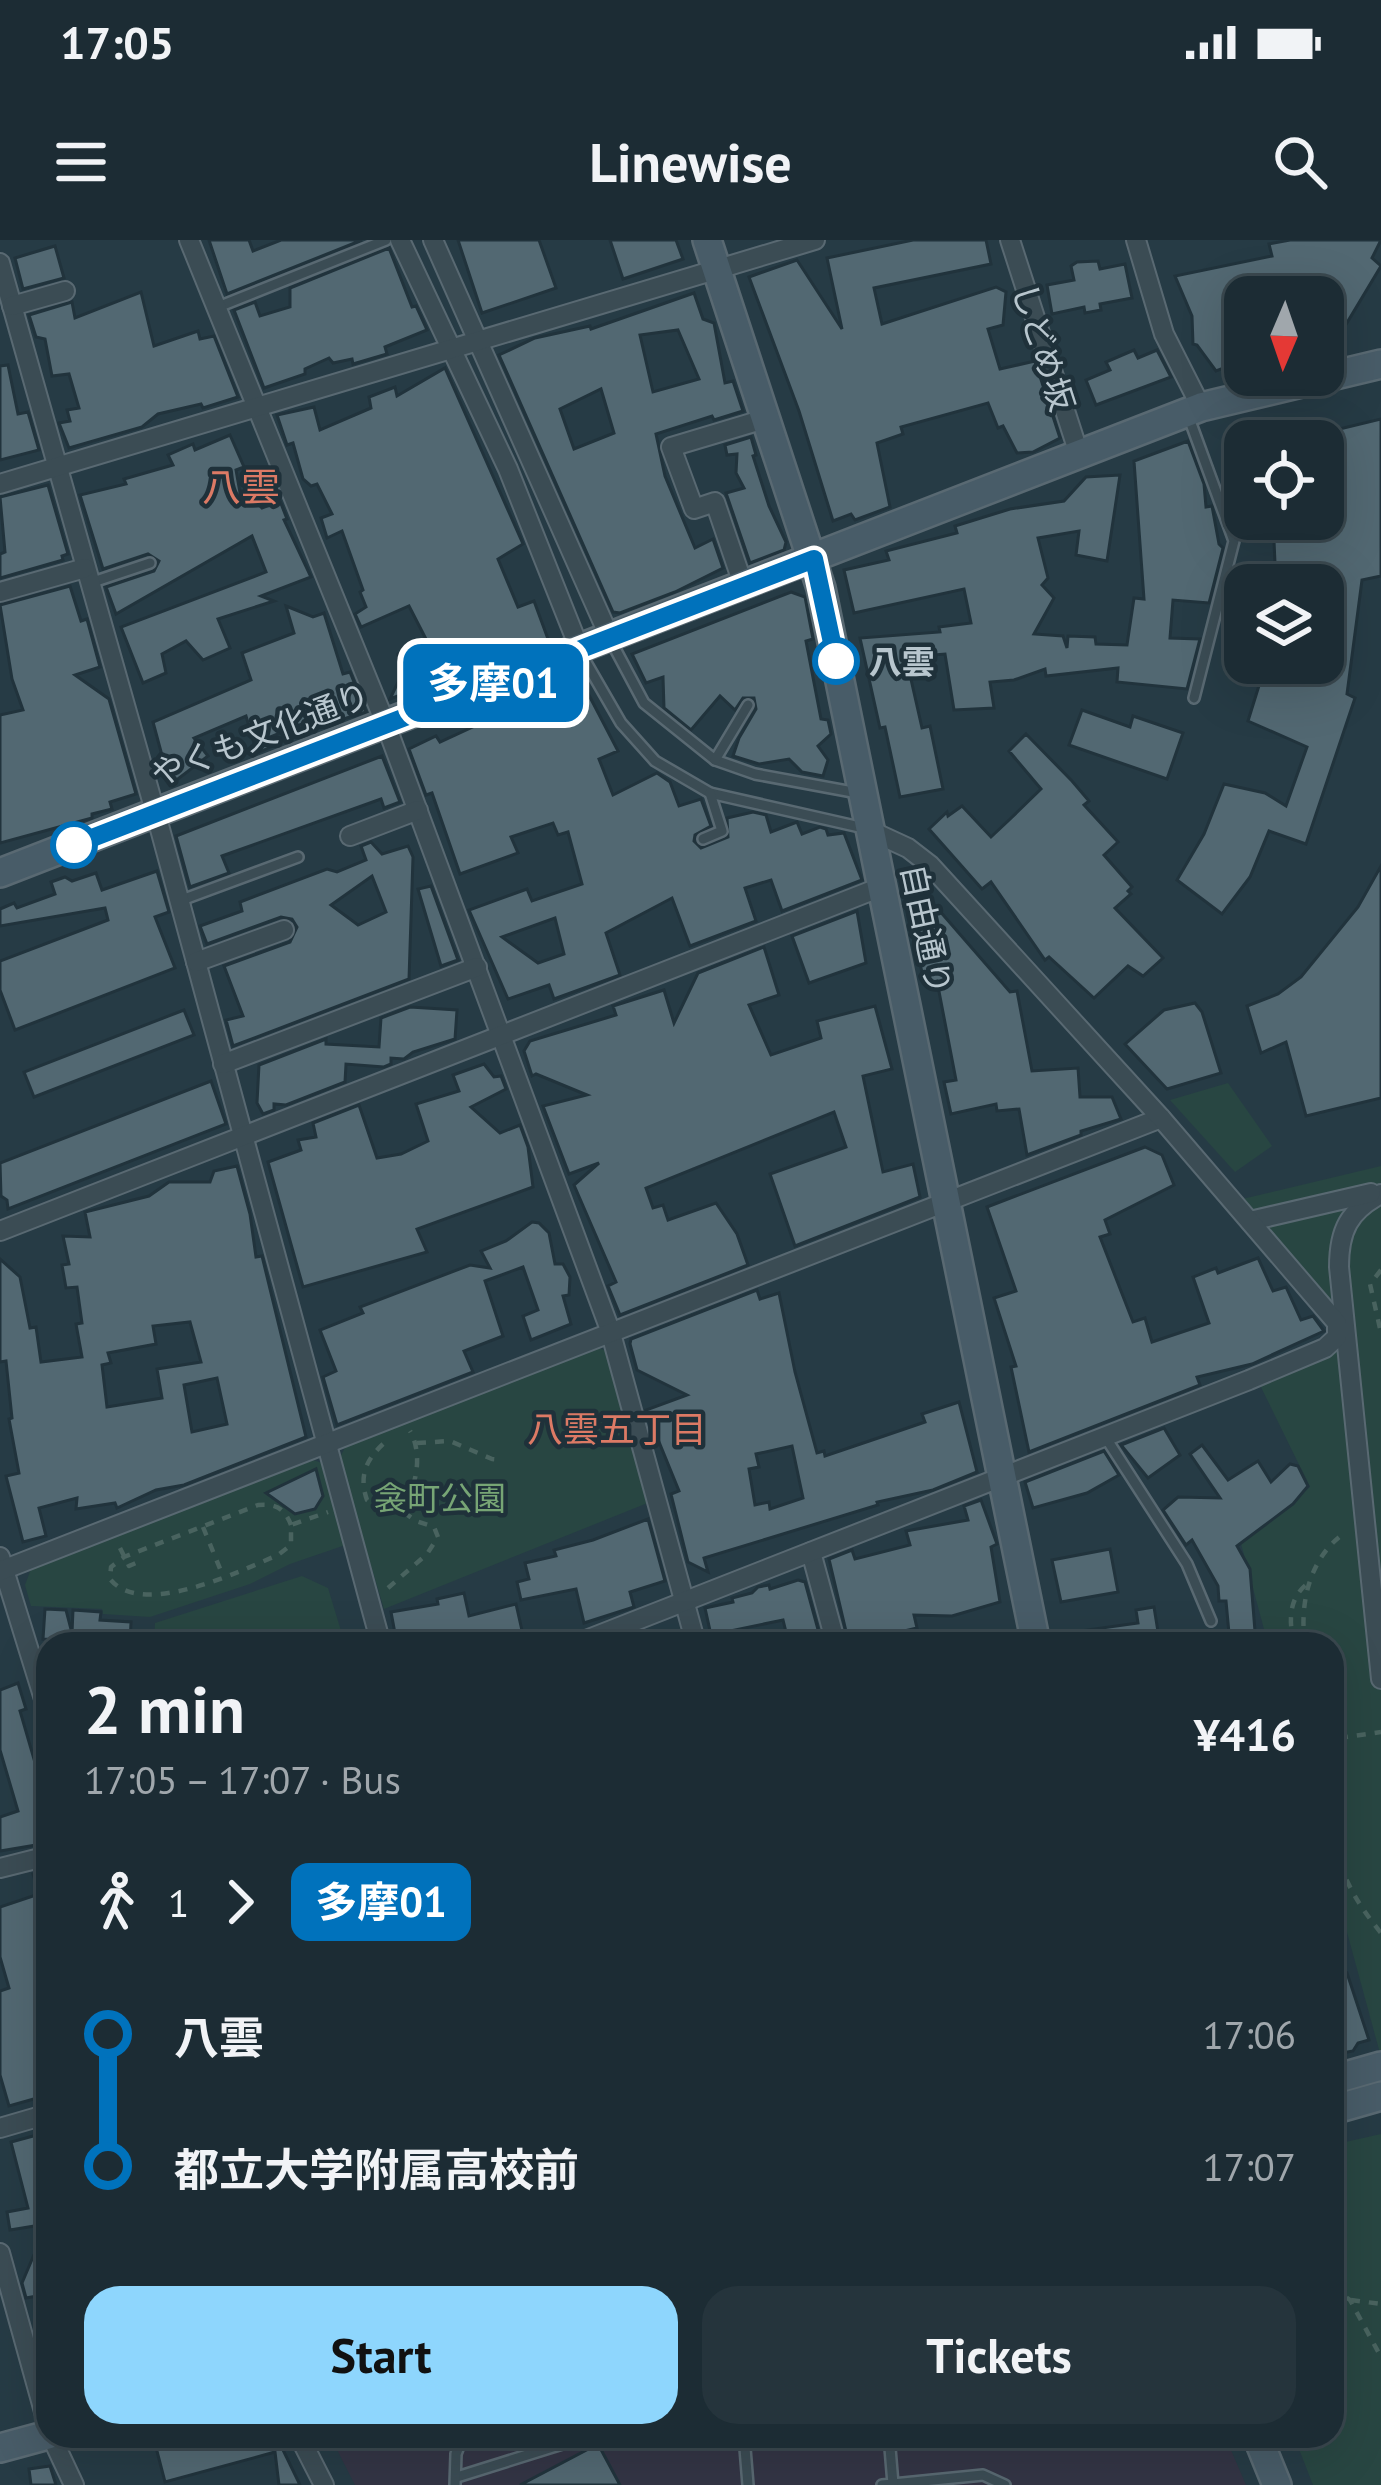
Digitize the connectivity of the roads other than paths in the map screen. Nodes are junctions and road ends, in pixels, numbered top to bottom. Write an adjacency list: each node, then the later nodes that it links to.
1 (189, 240): 13 (street)
2 (386, 240): 13 (lane)
3 (400, 240): 15 (street)
4 (433, 240): 14 (street)
5 (707, 240): 9 (main road, 自由通り)
6 (815, 240): 9 (street)
7 (1010, 240): 20 (street, しどめ坂)
8 (1136, 240): 18 (street)
9 (717, 268): 14 (street); 19 (main road, 自由通り)
10 (2, 275): 12 (street)
11 (65, 291): 12 (street)
12 (12, 306): 21 (street)
13 (217, 307): 17 (street)
14 (478, 340): 15 (street); 28 (street)
15 (450, 348): 17 (street); 29 (street)
16 (1381, 364): 18 (main road, やくも文化通り)
17 (257, 407): 21 (street); 32 (street)
18 (1194, 410): 20 (main road, やくも文化通り); 30 (lane)
19 (767, 418): 23 (main road, 自由通り); 26 (street)
20 (1079, 454): 23 (main road, やくも文化通り)
21 (56, 467): 22 (street); 25 (street)
22 (0, 484)
23 (814, 559): 26 (main road, やくも文化通り); 35 (main road, 自由通り)
24 (150, 563): 25 (lane)
25 (87, 575): 27 (street); 37 (street)
26 (744, 586): 28 (main road, やくも文化通り)
27 (0, 592)
28 (610, 638): 29 (main road, やくも文化通り); 33 (lane)
29 (580, 650): 32 (main road, やくも文化通り); 34 (lane)
30 (1194, 698)
31 (748, 705): 33 (lane)
32 (386, 725): 36 (street); 37 (main road, やくも文化通り)
33 (715, 760): 35 (lane)
34 (710, 793): 38 (lane); 40 (lane)
35 (862, 794): 38 (main road, 自由通り)
36 (418, 810): 39 (street); 47 (street)
37 (155, 813): 42 (main road, やくも文化通り); 44 (street)
38 (869, 830): 43 (main road, 自由通り); 50 (street)
39 (350, 836)
40 (703, 838)
41 (298, 857): 44 (lane)
42 (0, 873)
43 (881, 887): 48 (street); 53 (main road, 自由通り)
44 (179, 901): 46 (street)
45 (284, 930): 46 (street)
46 (196, 962): 49 (street)
47 (477, 967): 48 (street); 49 (street)
48 (502, 1034): 51 (street); 56 (street)
49 (223, 1064): 51 (street)
50 (1161, 1118): 53 (street); 54 (street)
51 (243, 1137): 55 (street); 58 (street)
52 (1381, 1192): 54 (street); 70 (street)
53 (946, 1202): 56 (street); 59 (main road, 自由通り)
54 (1255, 1227): 57 (street)
55 (0, 1231)
56 (610, 1330): 58 (street); 62 (street)
57 (1104, 1435): 59 (street); 63 (lane)
58 (326, 1445): 61 (street); 64 (street)
59 (1001, 1475): 60 (street); 68 (main road, 自由通り)
60 (811, 1552): 62 (street); 67 (street)
61 (1, 1566): 69 (street)
62 (684, 1602): 65 (street); 66 (street)
63 (1211, 1621)
64 (378, 1632)
65 (607, 1632)
66 (693, 1632)
67 (833, 1632)
68 (1034, 1632)
69 (36, 1675)
70 (1381, 1679)
71 (36, 1859): 72 (street)
72 (0, 1868)
73 (1381, 2066): 74 (main road)
74 (1344, 2077)
75 (1381, 2096): 76 (main road)
76 (1344, 2107)
77 (36, 2118): 78 (street)
78 (0, 2128)
79 (0, 2255): 80 (street)
80 (36, 2385)
81 (36, 2436): 82 (main road)
82 (0, 2448)
83 (57, 2448): 92 (street)
84 (305, 2448): 93 (street)
85 (459, 2448): 90 (lane)
86 (553, 2448): 90 (lane)
87 (745, 2448): 94 (lane)
88 (890, 2448): 91 (lane)
89 (1262, 2448): 97 (main road)
90 (456, 2481)
91 (893, 2484): 95 (lane); 96 (lane)
92 (74, 2485)
93 (323, 2485)
94 (748, 2485)
95 (882, 2485)
96 (1005, 2485)
97 (1277, 2485)

